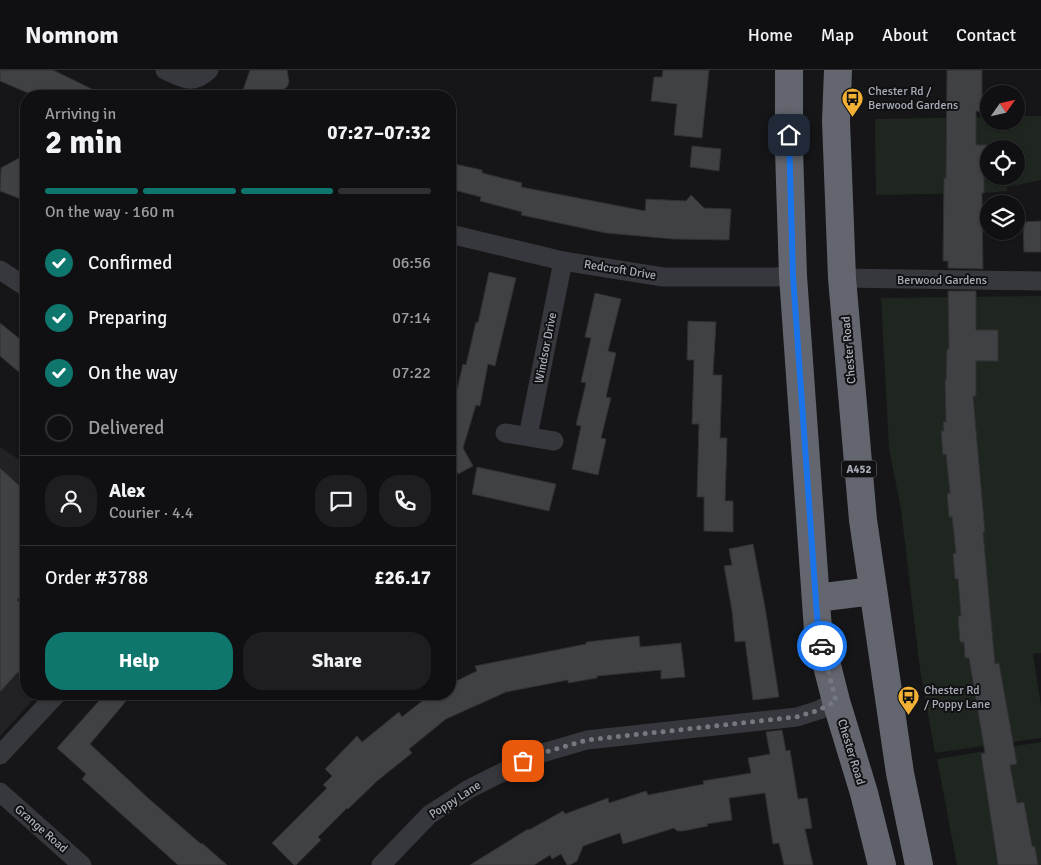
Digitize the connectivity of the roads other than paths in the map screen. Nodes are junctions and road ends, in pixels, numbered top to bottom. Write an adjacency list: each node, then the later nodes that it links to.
1 (165, 70): 2 (street)
2 (209, 70)
3 (789, 70): 8 (highway, Chester Road)
4 (838, 70): 9 (highway, Chester Road / A452)
5 (456, 235): 6 (street, Redcroft Drive)
6 (563, 261): 8 (street, Redcroft Drive); 13 (street, Windsor Drive)
7 (0, 270): 11 (street)
8 (793, 276): 16 (highway, Chester Road)
9 (842, 278): 10 (street, Berwood Gardens); 15 (highway, Chester Road / A452)
10 (1041, 280)
11 (20, 283)
12 (505, 433): 13 (street)
13 (528, 436): 14 (street)
14 (554, 441)
15 (874, 591): 16 (highway); 21 (highway, Chester Road / A452)
16 (816, 598): 18 (highway, Chester Road)
17 (51, 700): 19 (street)
18 (836, 701): 22 (highway, Chester Road); 24 (street, Poppy Lane)
19 (0, 755)
20 (0, 792): 23 (street, Grange Road)
21 (906, 803): 22 (highway); 26 (highway, Chester Road / A452)
22 (868, 810): 25 (highway, Chester Road)
23 (82, 865)
24 (381, 865)
25 (882, 865)
26 (919, 865)

